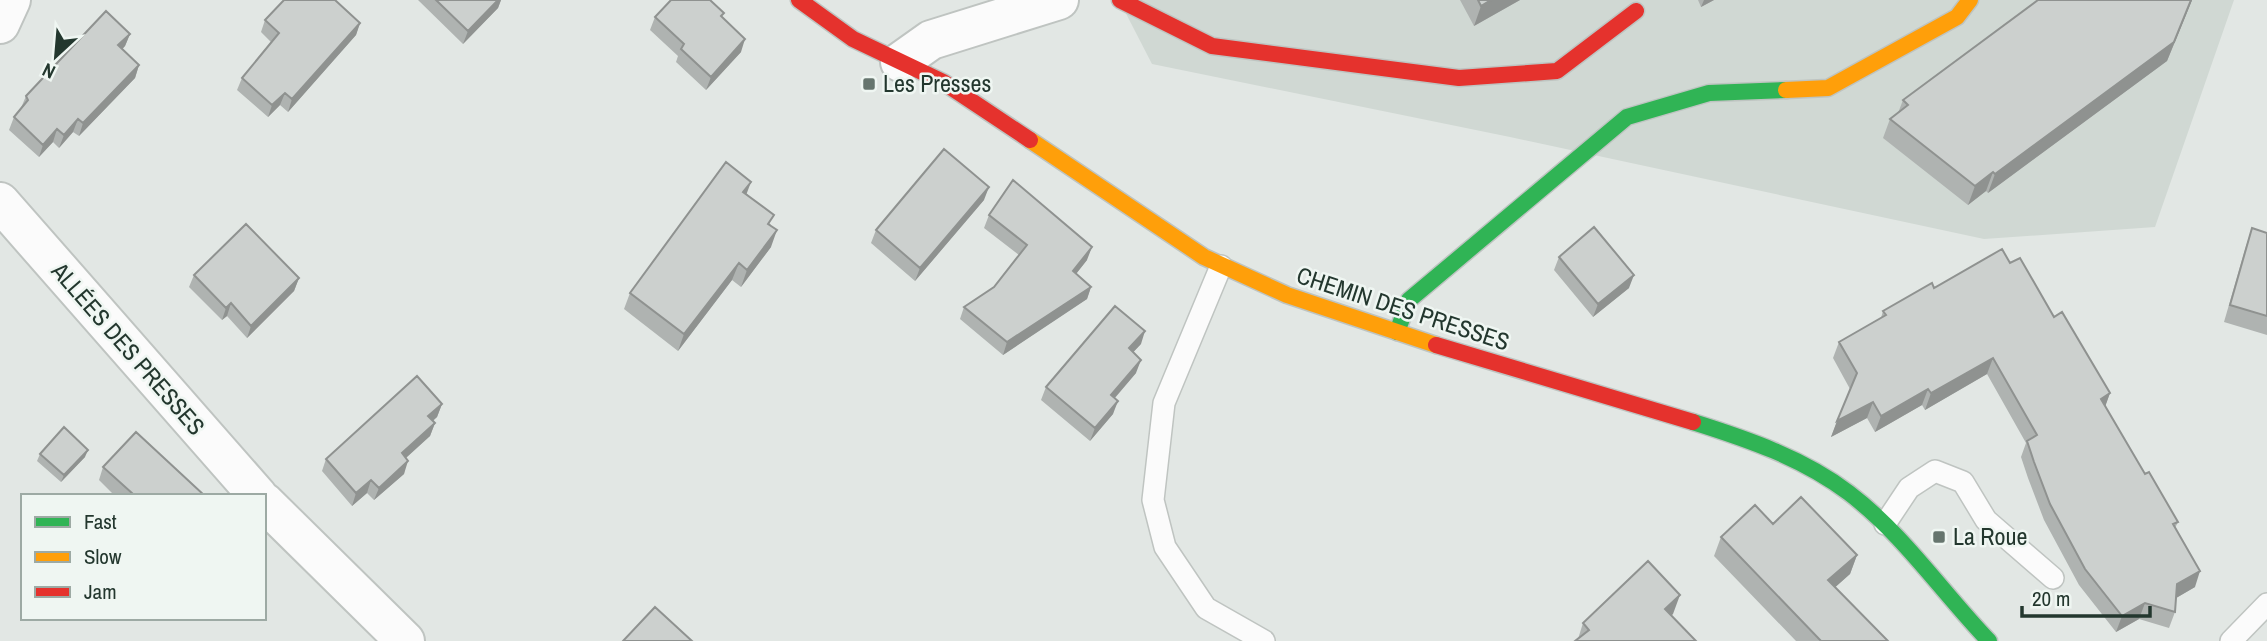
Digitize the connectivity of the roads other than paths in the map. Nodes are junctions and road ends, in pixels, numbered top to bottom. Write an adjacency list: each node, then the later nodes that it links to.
1 (11, 0): 7 (street)
2 (799, 0): 8 (street, CHEMIN DES PRESSES)
3 (1059, 0): 8 (street)
4 (1120, 0): 6 (street)
5 (1970, 0): 11 (street)
6 (1636, 10)
7 (0, 24)
8 (900, 62): 10 (street, CHEMIN DES PRESSES)
9 (0, 202): 12 (street, ALLÉES DES PRESSES)
10 (1221, 266): 11 (street, CHEMIN DES PRESSES); 18 (lane)
11 (1397, 332): 14 (street, CHEMIN DES PRESSES)
12 (256, 494)
13 (266, 504): 17 (street)
14 (1885, 524): 15 (lane); 19 (street, CHEMIN DES PRESSES)
15 (2053, 578)
16 (2267, 604): 20 (lane)
17 (405, 641)
18 (1264, 641)
19 (1989, 641)
20 (2231, 641)

